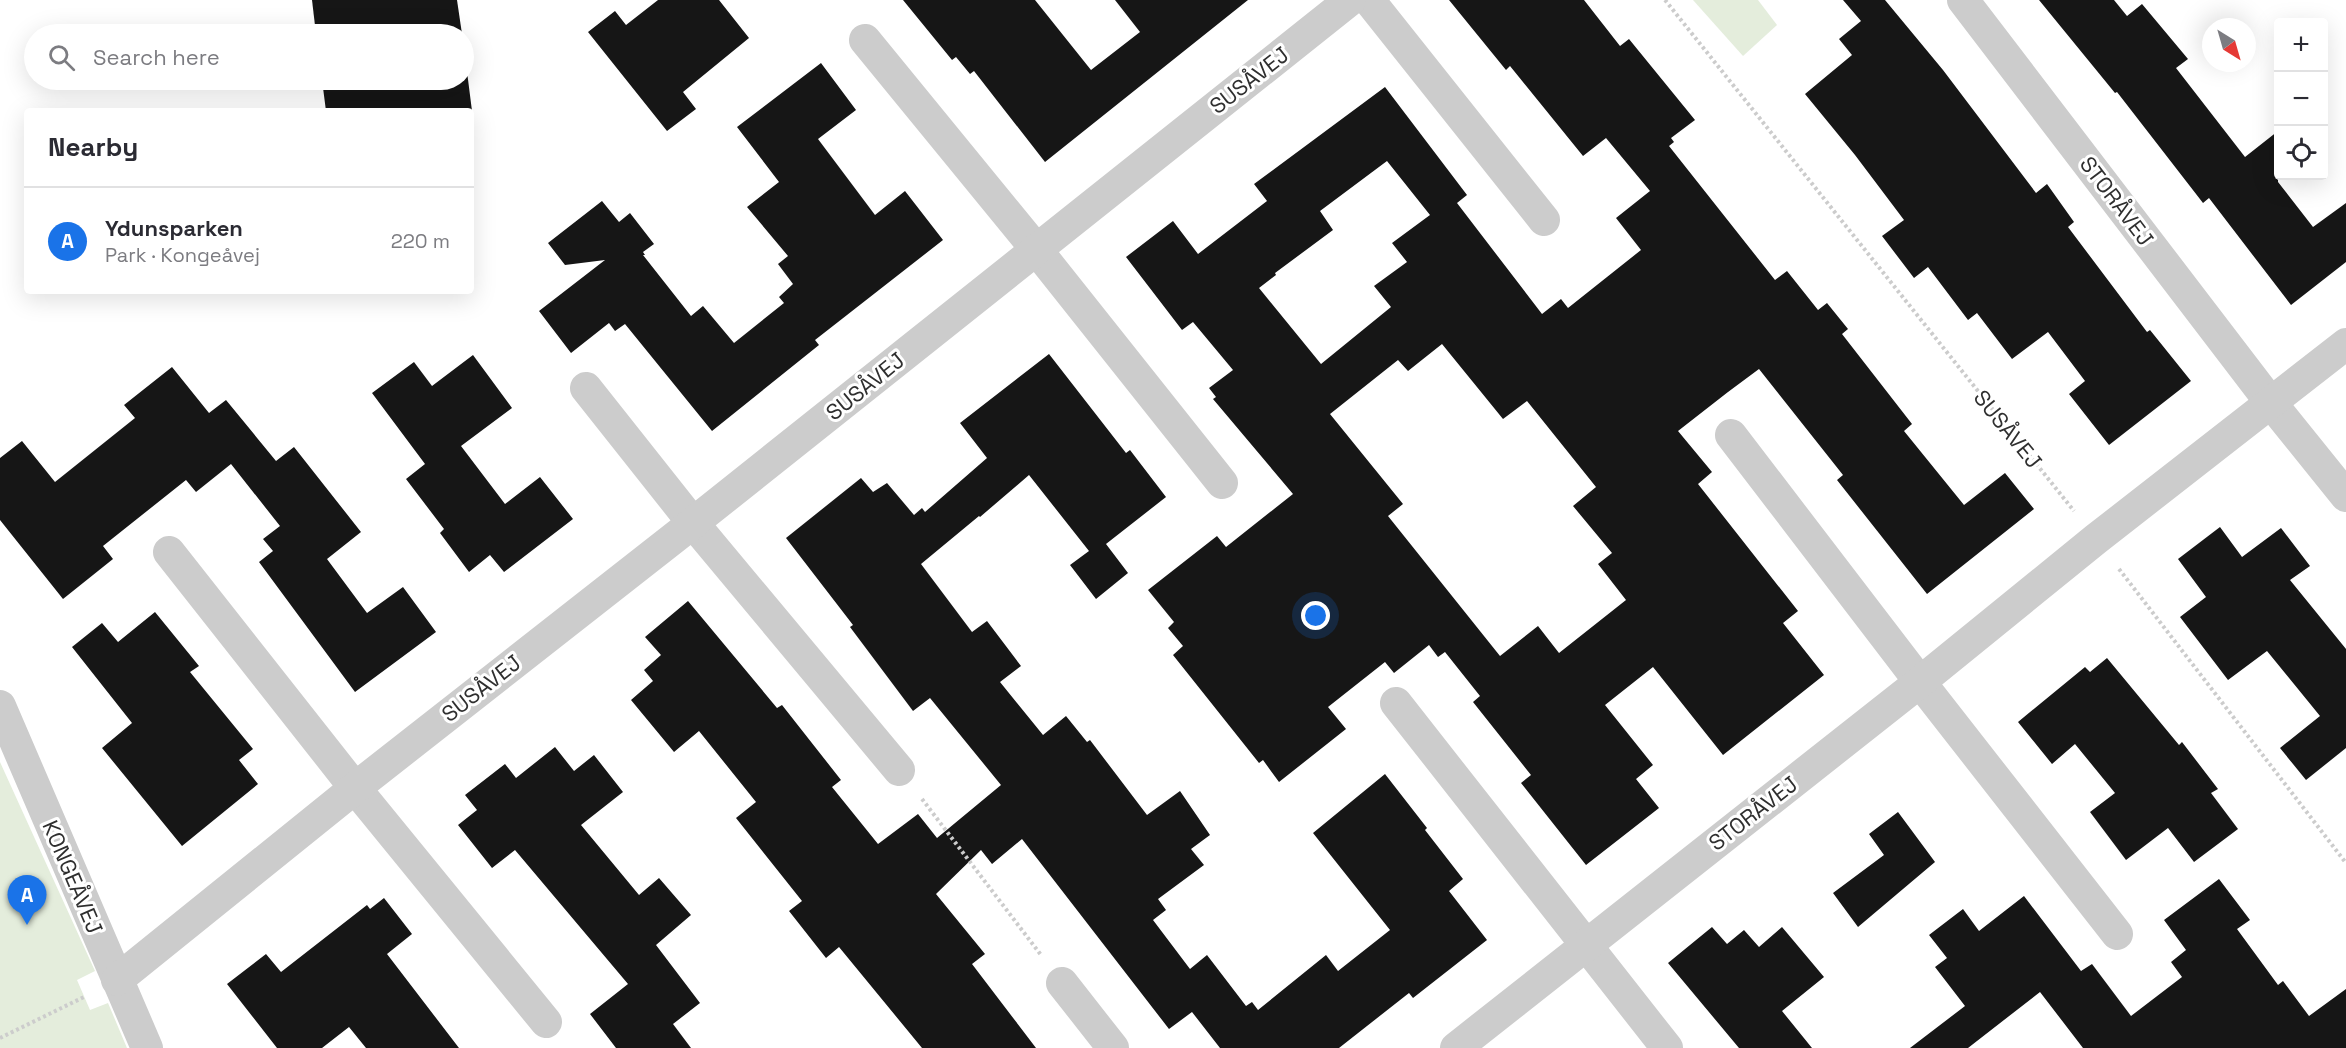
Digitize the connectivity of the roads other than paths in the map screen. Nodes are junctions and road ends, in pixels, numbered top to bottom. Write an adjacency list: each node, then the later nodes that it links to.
1 (1350, 0): 6 (street, SUSÅVEJ)
2 (1369, 0): 5 (street)
3 (1963, 0): 9 (street, STORÅVEJ)
4 (865, 40): 6 (street)
5 (1544, 220)
6 (1036, 249): 11 (street); 13 (street, SUSÅVEJ)
7 (2346, 344): 9 (street, STORÅVEJ)
8 (586, 388): 13 (street)
9 (2271, 403): 12 (street, STORÅVEJ); 15 (street, STORÅVEJ)
10 (1731, 435): 15 (street)
11 (1222, 483)
12 (2346, 496)
13 (693, 523): 18 (street); 19 (street, SUSÅVEJ)
14 (170, 552): 19 (street)
15 (1920, 682): 20 (street); 21 (street, STORÅVEJ)
16 (1396, 704): 21 (street)
17 (0, 706): 22 (street, KONGEÅVEJ)
18 (899, 770)
19 (355, 788): 22 (street, SUSÅVEJ); 24 (street)
20 (2117, 934)
21 (1586, 945): 27 (street, STORÅVEJ); 28 (street)
22 (117, 980): 25 (street, KONGEÅVEJ)
23 (1062, 983): 26 (street)
24 (546, 1022)
25 (147, 1048)
26 (1113, 1048)
27 (1456, 1048)
28 (1667, 1048)

